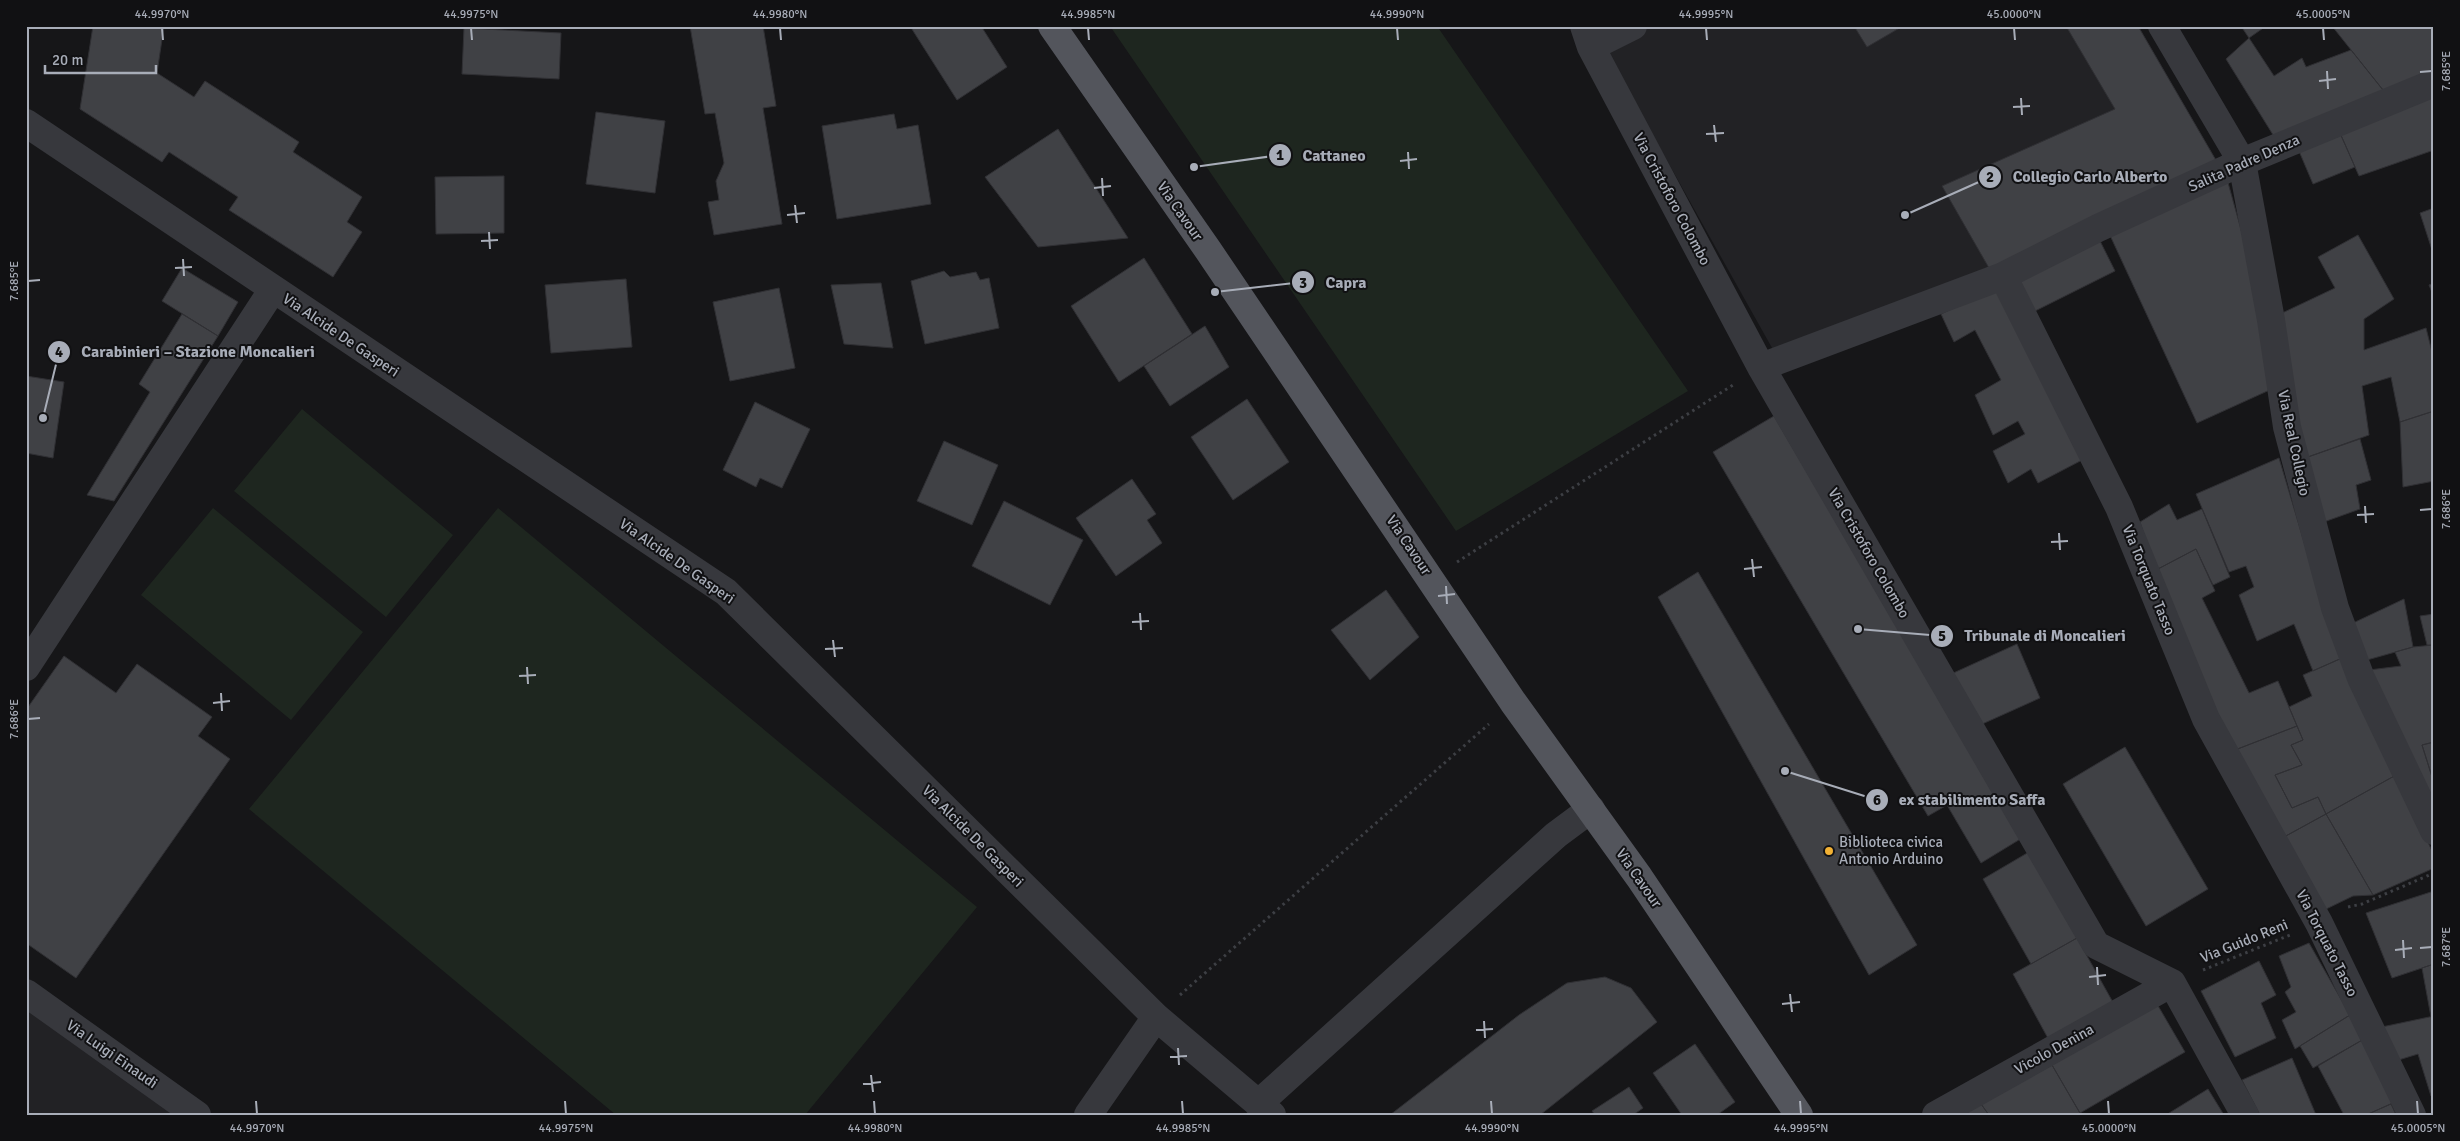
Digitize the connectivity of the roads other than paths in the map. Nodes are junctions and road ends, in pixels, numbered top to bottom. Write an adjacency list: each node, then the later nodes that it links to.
1 (1052, 26): 12 (main road, Via Cavour)
2 (1633, 26): 4 (street)
3 (2162, 26): 7 (street, Via Real Collegio)
4 (1588, 37): 10 (street, Via Cristoforo Colombo)
5 (2434, 83): 7 (street, Salita Padre Denza)
6 (26, 124): 9 (street, Via Alcide De Gasperi)
7 (2242, 162): 8 (street, Salita Padre Denza); 13 (street, Via Real Collegio)
8 (2003, 276): 10 (street); 23 (street, Via Torquato Tasso)
9 (273, 289): 11 (street); 16 (street, Via Alcide De Gasperi)
10 (1761, 367): 14 (street, Via Cristoforo Colombo)
11 (26, 667)
12 (1591, 809): 17 (street); 20 (main road, Via Cavour)
13 (2434, 830)
14 (2172, 983): 21 (street, Vicolo Denina); 22 (street)
15 (26, 993): 18 (street, Via Luigi Einaudi)
16 (1156, 1017): 17 (street, Via Alcide De Gasperi); 19 (street)
17 (1265, 1109)
18 (197, 1115)
19 (1088, 1115)
20 (1799, 1115)
21 (1936, 1115)
22 (2245, 1115)
23 (2412, 1115)

